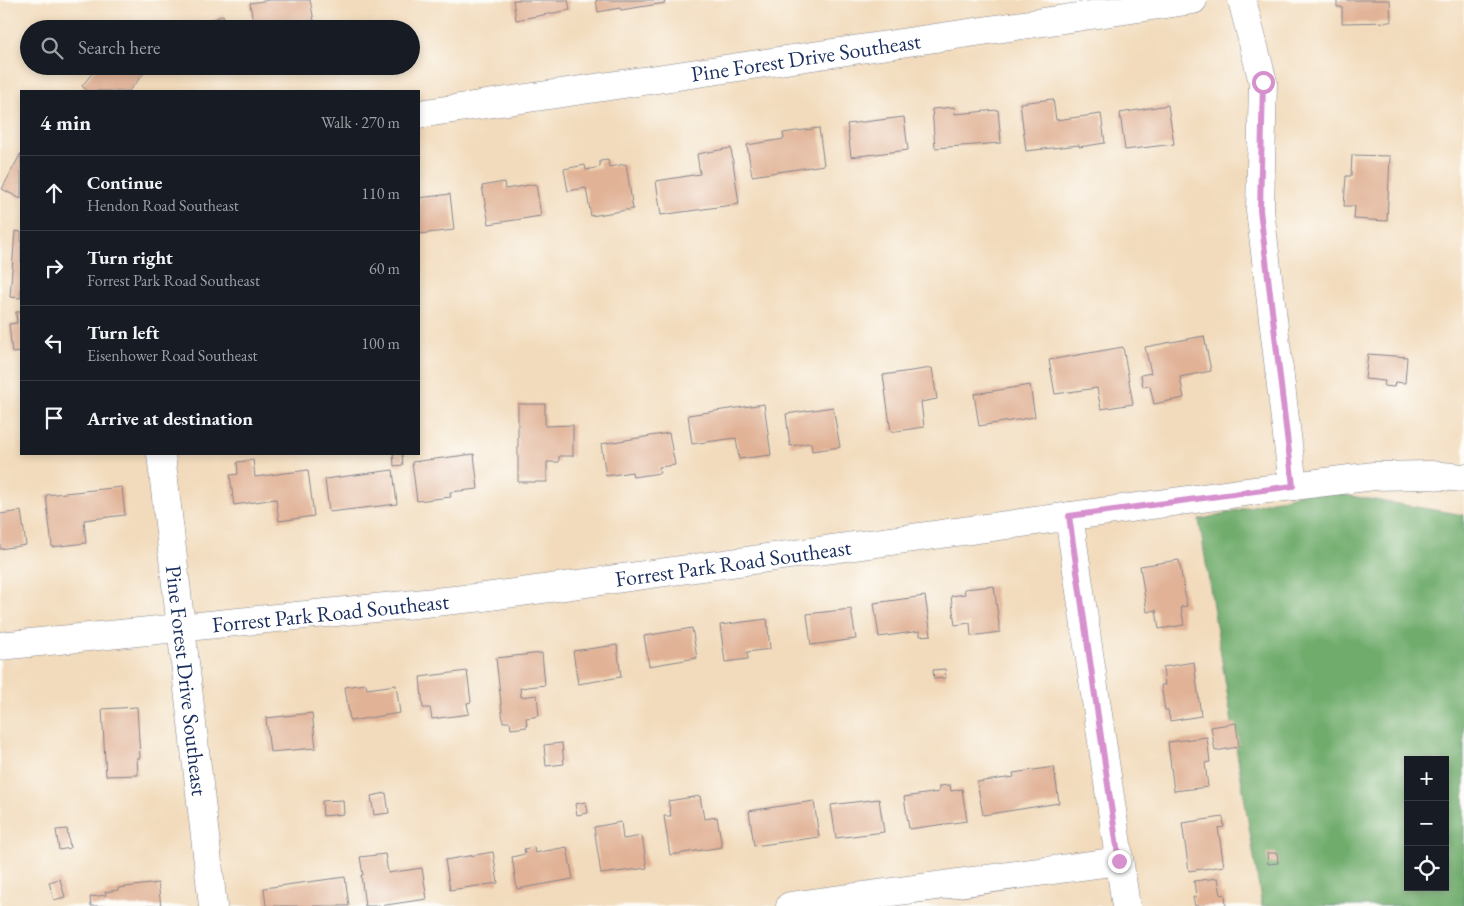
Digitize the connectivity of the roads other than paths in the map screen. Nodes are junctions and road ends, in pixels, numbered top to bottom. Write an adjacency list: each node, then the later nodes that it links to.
1 (1193, 0): 3 (street, Pine Forest Drive Southeast)
2 (1242, 0): 6 (street)
3 (420, 114)
4 (161, 455): 8 (street, Pine Forest Drive Southeast)
5 (1464, 478): 6 (street, Forrest Park Road Southeast)
6 (1293, 486): 7 (street, Forrest Park Road Southeast)
7 (1069, 516): 8 (street, Forrest Park Road Southeast); 10 (street)
8 (181, 627): 9 (street, Forrest Park Road Southeast); 11 (street, Pine Forest Drive Southeast)
9 (0, 646)
10 (1119, 861): 12 (street); 13 (street)
11 (213, 906)
12 (790, 906)
13 (1126, 906)

